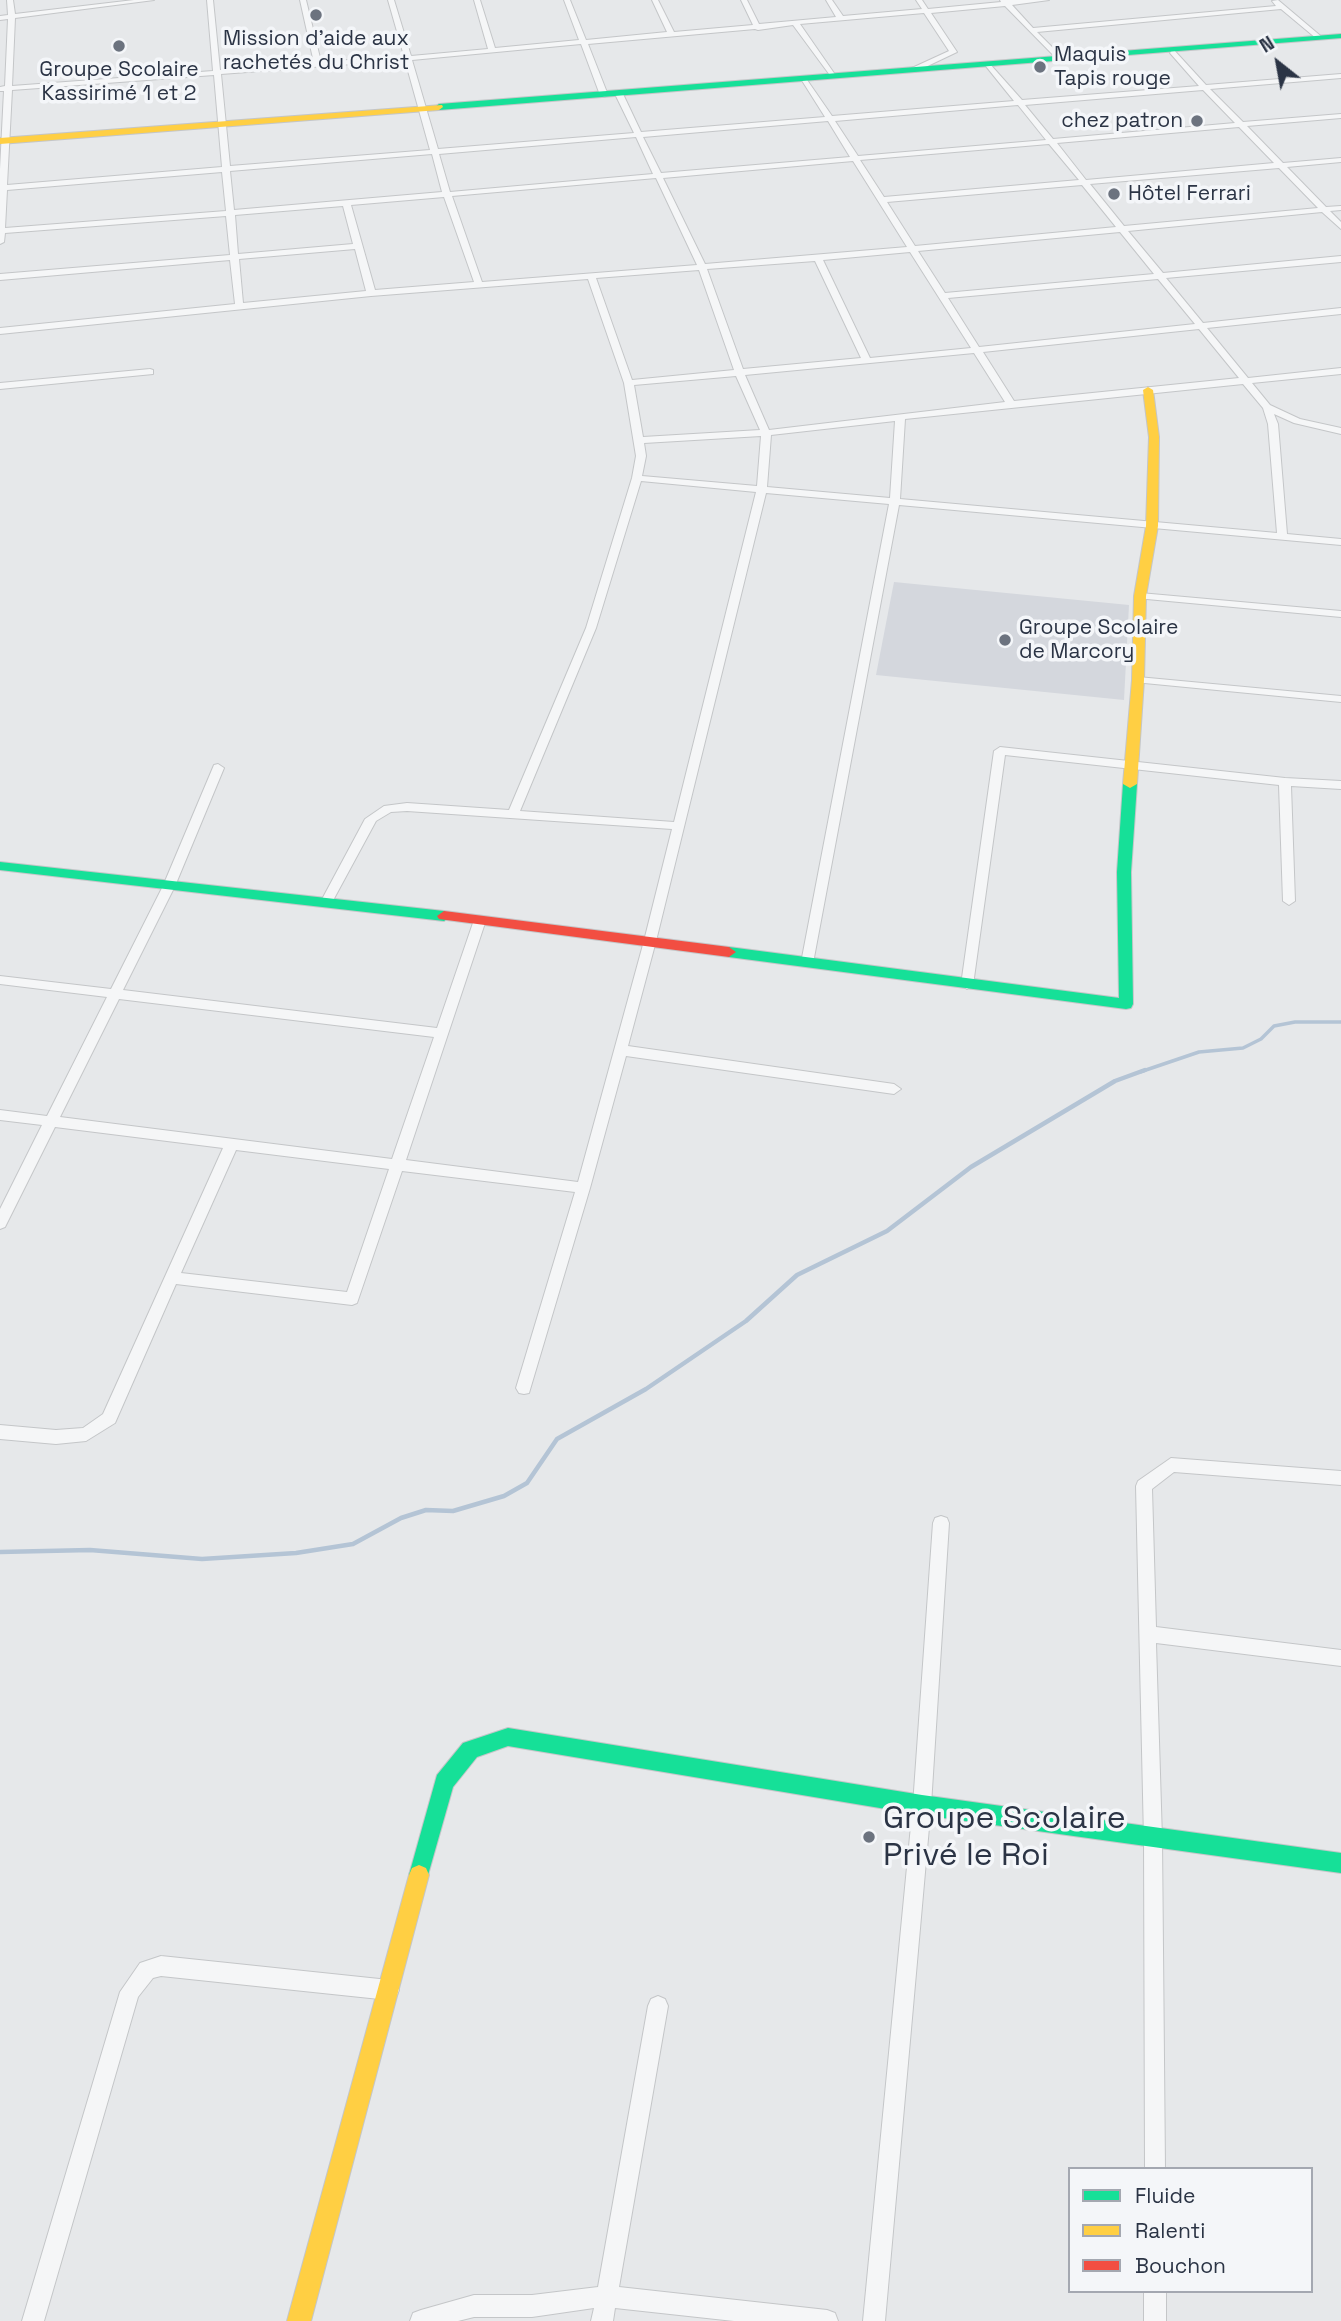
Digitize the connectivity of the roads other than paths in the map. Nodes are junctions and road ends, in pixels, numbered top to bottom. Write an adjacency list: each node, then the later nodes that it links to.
1 (10, 0): 19 (street)
2 (51, 0): 18 (street)
3 (151, 0): 18 (street)
4 (210, 0): 37 (street)
5 (303, 0): 34 (street)
6 (391, 0): 31 (street)
7 (477, 0): 29 (street)
8 (567, 0): 28 (street)
9 (655, 0): 25 (street)
10 (744, 0): 23 (street)
11 (830, 0): 21 (street)
12 (919, 0): 17 (street)
13 (1046, 0): 15 (street)
14 (1274, 0): 16 (street)
15 (1004, 2): 17 (street); 24 (street)
16 (1283, 7): 24 (street); 27 (street)
17 (925, 10): 21 (street); 36 (street)
18 (51, 12): 19 (street)
19 (12, 17): 20 (street); 33 (street)
20 (0, 18)
21 (841, 19): 22 (street)
22 (796, 24): 23 (street); 38 (street)
23 (758, 27): 25 (street)
24 (1031, 30): 32 (street)
25 (672, 35): 28 (street)
26 (1341, 36): 27 (street)
27 (1319, 38): 30 (street)
28 (584, 42): 29 (street); 43 (street)
29 (492, 51): 31 (street)
30 (1173, 51): 32 (street); 42 (street)
31 (408, 58): 34 (street); 45 (street)
32 (1059, 59): 35 (street)
33 (4, 65): 41 (street)
34 (318, 65): 37 (street)
35 (989, 65): 36 (street); 44 (street)
36 (915, 70): 38 (street)
37 (217, 72): 41 (street); 48 (street)
38 (832, 76): 40 (street)
39 (1341, 76): 42 (street)
40 (805, 79): 43 (street); 47 (street)
41 (4, 88): 51 (street)
42 (1205, 88): 44 (street); 49 (street)
43 (612, 94): 45 (street); 50 (street)
44 (1021, 103): 47 (street); 52 (street)
45 (423, 108): 48 (street); 53 (street)
46 (1341, 116): 49 (street)
47 (830, 120): 50 (street); 54 (street)
48 (223, 123): 51 (street); 57 (street)
49 (1240, 124): 52 (street); 56 (street)
50 (641, 135): 53 (street); 58 (street)
51 (3, 140): 60 (street)
52 (1053, 141): 54 (street); 59 (street)
53 (435, 152): 57 (street); 61 (street)
54 (855, 159): 58 (street); 62 (street)
55 (1341, 160): 56 (street)
56 (1279, 166): 59 (street); 65 (street)
57 (227, 169): 60 (street); 66 (street)
58 (660, 176): 61 (street); 76 (street)
59 (1084, 181): 62 (street); 68 (street)
60 (1, 188): 69 (street)
61 (447, 194): 63 (street); 80 (street)
62 (881, 201): 72 (street)
63 (346, 202): 66 (street); 71 (street)
64 (1341, 208): 65 (street)
65 (1323, 209): 67 (street); 68 (street)
66 (232, 213): 69 (street); 73 (street)
67 (1341, 227)
68 (1121, 228): 72 (street); 78 (street)
69 (1, 231): 70 (street)
70 (0, 242)
71 (358, 246): 73 (street); 81 (street)
72 (912, 248): 74 (street); 82 (street)
73 (236, 257): 79 (street); 83 (street)
74 (818, 258): 76 (street); 88 (street)
75 (1341, 259): 78 (street)
76 (702, 267): 77 (street); 89 (street)
77 (591, 276): 80 (street); 93 (street)
78 (1161, 276): 82 (street); 85 (street)
79 (0, 278)
80 (479, 284): 81 (street)
81 (371, 293): 83 (street)
82 (944, 296): 87 (street)
83 (239, 305): 86 (street)
84 (1341, 311): 85 (street)
85 (1202, 327): 87 (street); 92 (street)
86 (0, 331)
87 (978, 350): 88 (street); 96 (street)
88 (866, 359): 89 (street)
89 (739, 371): 93 (street); 100 (street)
90 (1341, 371): 92 (street)
91 (150, 372): 94 (street)
92 (1245, 381): 95 (street); 97 (street)
93 (629, 383): 101 (street)
94 (0, 386)
95 (1148, 390): 96 (street); 105 (street)
96 (1011, 404): 98 (street)
97 (1267, 407): 99 (street); 106 (street)
98 (900, 419): 100 (street); 104 (street)
99 (1341, 431)
100 (766, 433): 101 (street); 103 (street)
101 (639, 440): 102 (street)
102 (637, 478): 103 (street); 116 (street)
103 (762, 488): 104 (street); 117 (street)
104 (895, 501): 105 (street); 124 (street)
105 (1152, 526): 106 (street); 108 (street)
106 (1282, 537): 107 (street)
107 (1341, 542)
108 (1140, 596): 109 (street); 110 (street)
109 (1341, 614)
110 (1138, 680): 111 (street); 112 (street)
111 (1341, 699)
112 (1132, 764): 114 (street); 126 (street); 126 (street)
113 (218, 768): 119 (street)
114 (1285, 782): 115 (street); 120 (street)
115 (1341, 785)
116 (513, 814): 117 (street); 121 (street)
117 (677, 826): 123 (street)
118 (0, 866): 119 (street)
119 (169, 887): 121 (street); 127 (street)
120 (1289, 901)
121 (326, 903): 122 (street)
122 (480, 920): 123 (street); 128 (street)
123 (650, 941): 124 (street); 129 (street)
124 (807, 963): 126 (street)
125 (0, 980): 127 (street)
126 (967, 985)
127 (116, 994): 128 (street); 132 (street)
128 (442, 1033): 134 (street)
129 (620, 1050): 130 (street); 135 (street)
130 (894, 1089)
131 (0, 1115): 132 (street)
132 (50, 1121): 133 (street); 136 (street)
133 (232, 1144): 134 (street); 137 (street)
134 (399, 1165): 135 (street); 137 (street)
135 (583, 1188): 138 (street)
136 (0, 1223)
137 (172, 1278): 139 (street)
138 (524, 1388)
139 (0, 1432)
140 (1341, 1478): 142 (street)
141 (941, 1523): 144 (street)
142 (1149, 1634): 143 (street); 145 (street)
143 (1341, 1658)
144 (922, 1805): 145 (street); 147 (street); 157 (street)
145 (1153, 1839): 146 (street); 149 (street)
146 (1341, 1863)
147 (389, 1990): 152 (street); 153 (street)
148 (658, 2006): 151 (street)
149 (1155, 2167)
150 (1155, 2293): 158 (street)
151 (606, 2297): 154 (street); 155 (street); 156 (street)
152 (33, 2321)
153 (299, 2321)
154 (421, 2321)
155 (602, 2321)
156 (827, 2321)
157 (874, 2321)
158 (1156, 2321)

